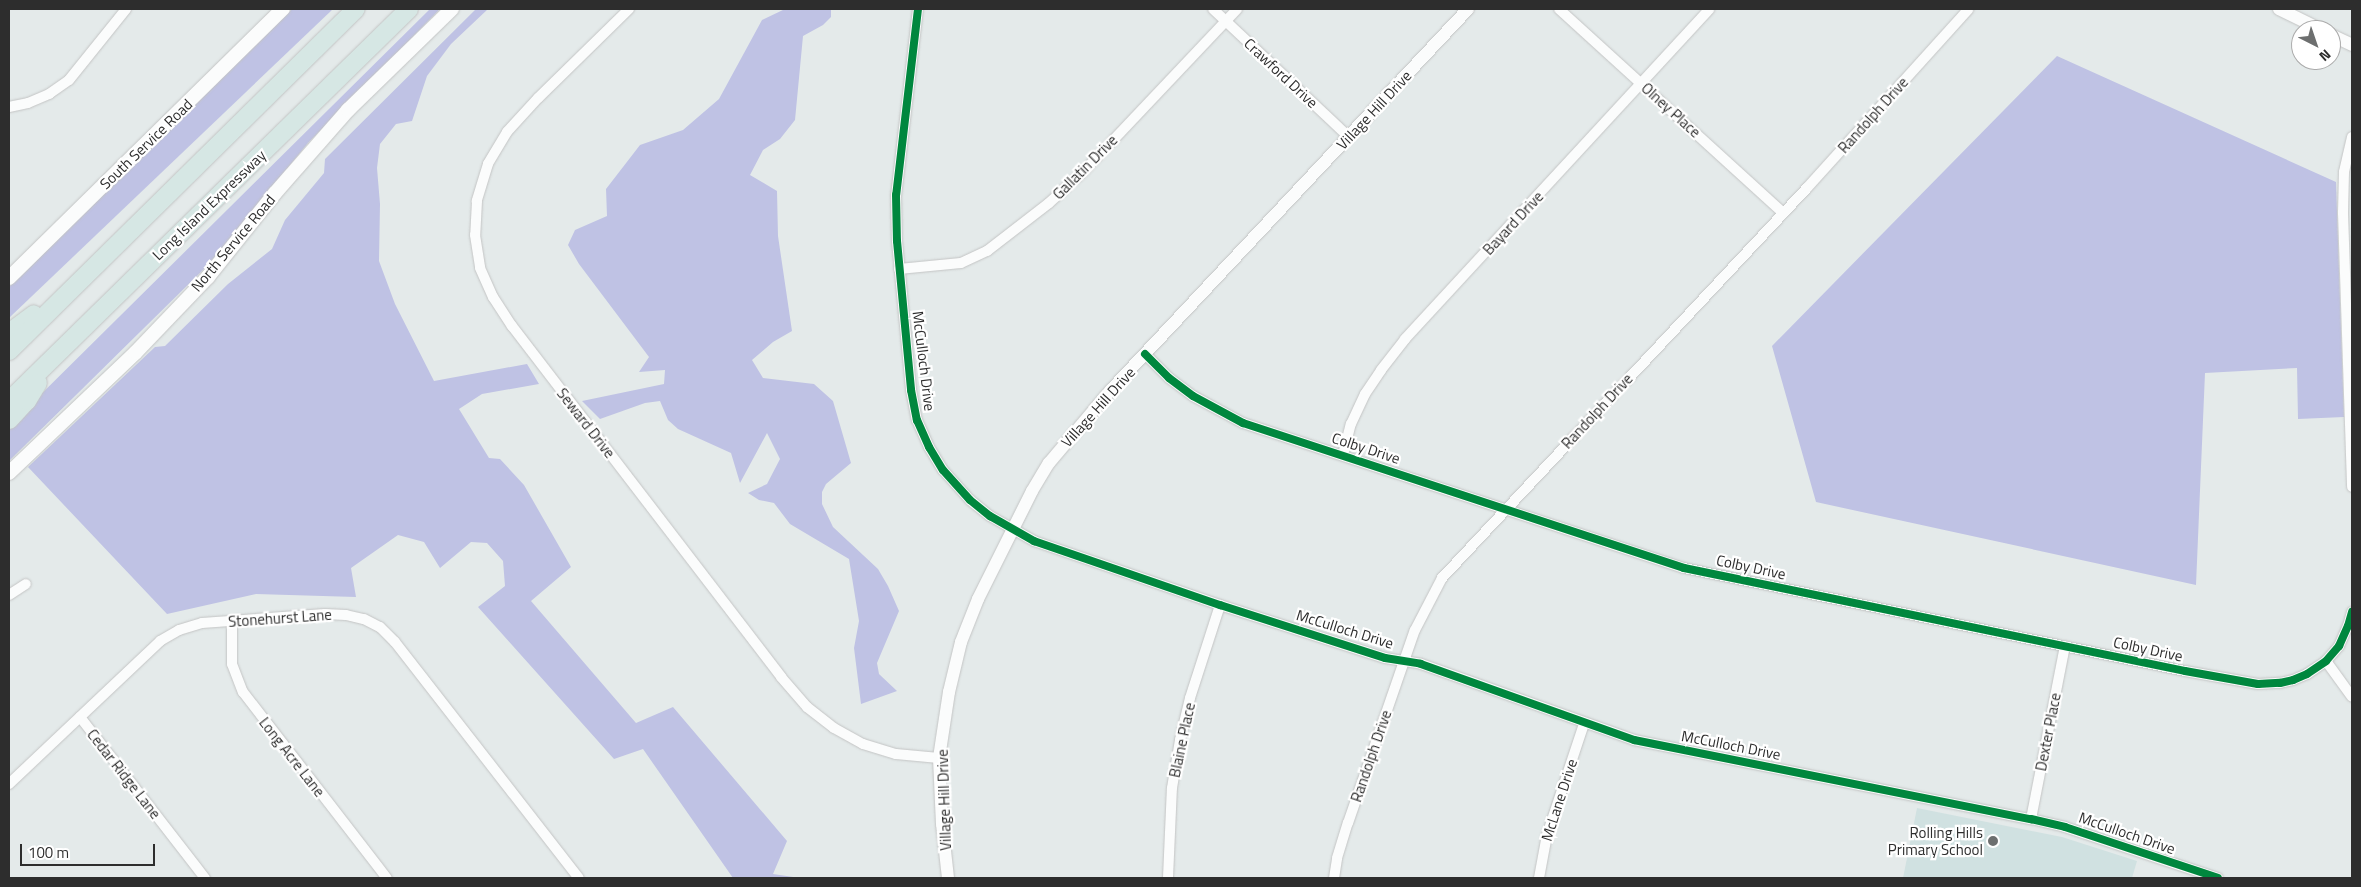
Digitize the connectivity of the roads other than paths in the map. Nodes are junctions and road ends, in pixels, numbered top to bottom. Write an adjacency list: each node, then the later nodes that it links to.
1 (126, 9): 18 (street)
2 (283, 9): 23 (main road, South Service Road)
3 (356, 9): 24 (highway)
4 (409, 9): 28 (highway, Long Island Expressway)
5 (452, 9): 33 (main road, North Service Road)
6 (629, 9): 48 (street, Seward Drive)
7 (918, 9): 22 (street, McCulloch Drive)
8 (1213, 9): 16 (street, Crawford Drive)
9 (1237, 9): 16 (street, Gallatin Drive)
10 (1468, 9): 19 (street, Village Hill Drive)
11 (1559, 9): 17 (street, Olney Place)
12 (1710, 9): 17 (street, Bayard Drive)
13 (1969, 9): 21 (street, Randolph Drive)
14 (2278, 9): 15 (street)
15 (2301, 20)
16 (1226, 21): 19 (street, Crawford Drive); 22 (street, Gallatin Drive)
17 (1642, 84): 21 (street, Olney Place); 32 (street, Bayard Drive)
18 (9, 106)
19 (1349, 137): 27 (street, Village Hill Drive)
20 (2352, 137): 31 (street)
21 (1782, 213): 35 (street, Randolph Drive)
22 (899, 269): 36 (street, McCulloch Drive)
23 (9, 278)
24 (81, 280): 25 (highway); 26 (highway)
25 (9, 333)
26 (9, 351)
27 (1145, 354): 32 (street, Colby Drive); 36 (street, Village Hill Drive)
28 (53, 358): 29 (highway, Long Island Expressway); 30 (highway)
29 (9, 402)
30 (9, 420)
31 (2352, 440): 34 (street)
32 (1343, 455): 35 (street, Colby Drive)
33 (9, 473)
34 (2352, 487)
35 (1508, 510): 42 (street, Colby Drive); 43 (street, Randolph Drive)
36 (1012, 528): 39 (street, McCulloch Drive); 48 (street, Village Hill Drive)
37 (26, 584): 38 (street)
38 (9, 595)
39 (1220, 605): 43 (street, McCulloch Drive); 55 (street, Blaine Place)
40 (2352, 612): 44 (street, Colby Drive)
41 (232, 622): 46 (street, Stonehurst Lane); 52 (street, Long Acre Lane); 53 (street, Stonehurst Lane)
42 (2065, 646): 44 (street, Colby Drive); 50 (street, Dexter Place)
43 (1404, 661): 47 (street, McCulloch Drive); 56 (street, Randolph Drive)
44 (2326, 661): 45 (street)
45 (2352, 697)
46 (80, 716): 49 (street, Stonehurst Lane); 51 (street, Cedar Ridge Lane)
47 (1584, 724): 50 (street, McCulloch Drive); 57 (street, McLane Drive)
48 (939, 758): 54 (street, Village Hill Drive)
49 (9, 784)
50 (2031, 819): 58 (street, McCulloch Drive)
51 (205, 878)
52 (387, 878)
53 (579, 878)
54 (948, 878)
55 (1168, 878)
56 (1334, 878)
57 (1540, 878)
58 (2218, 878)

